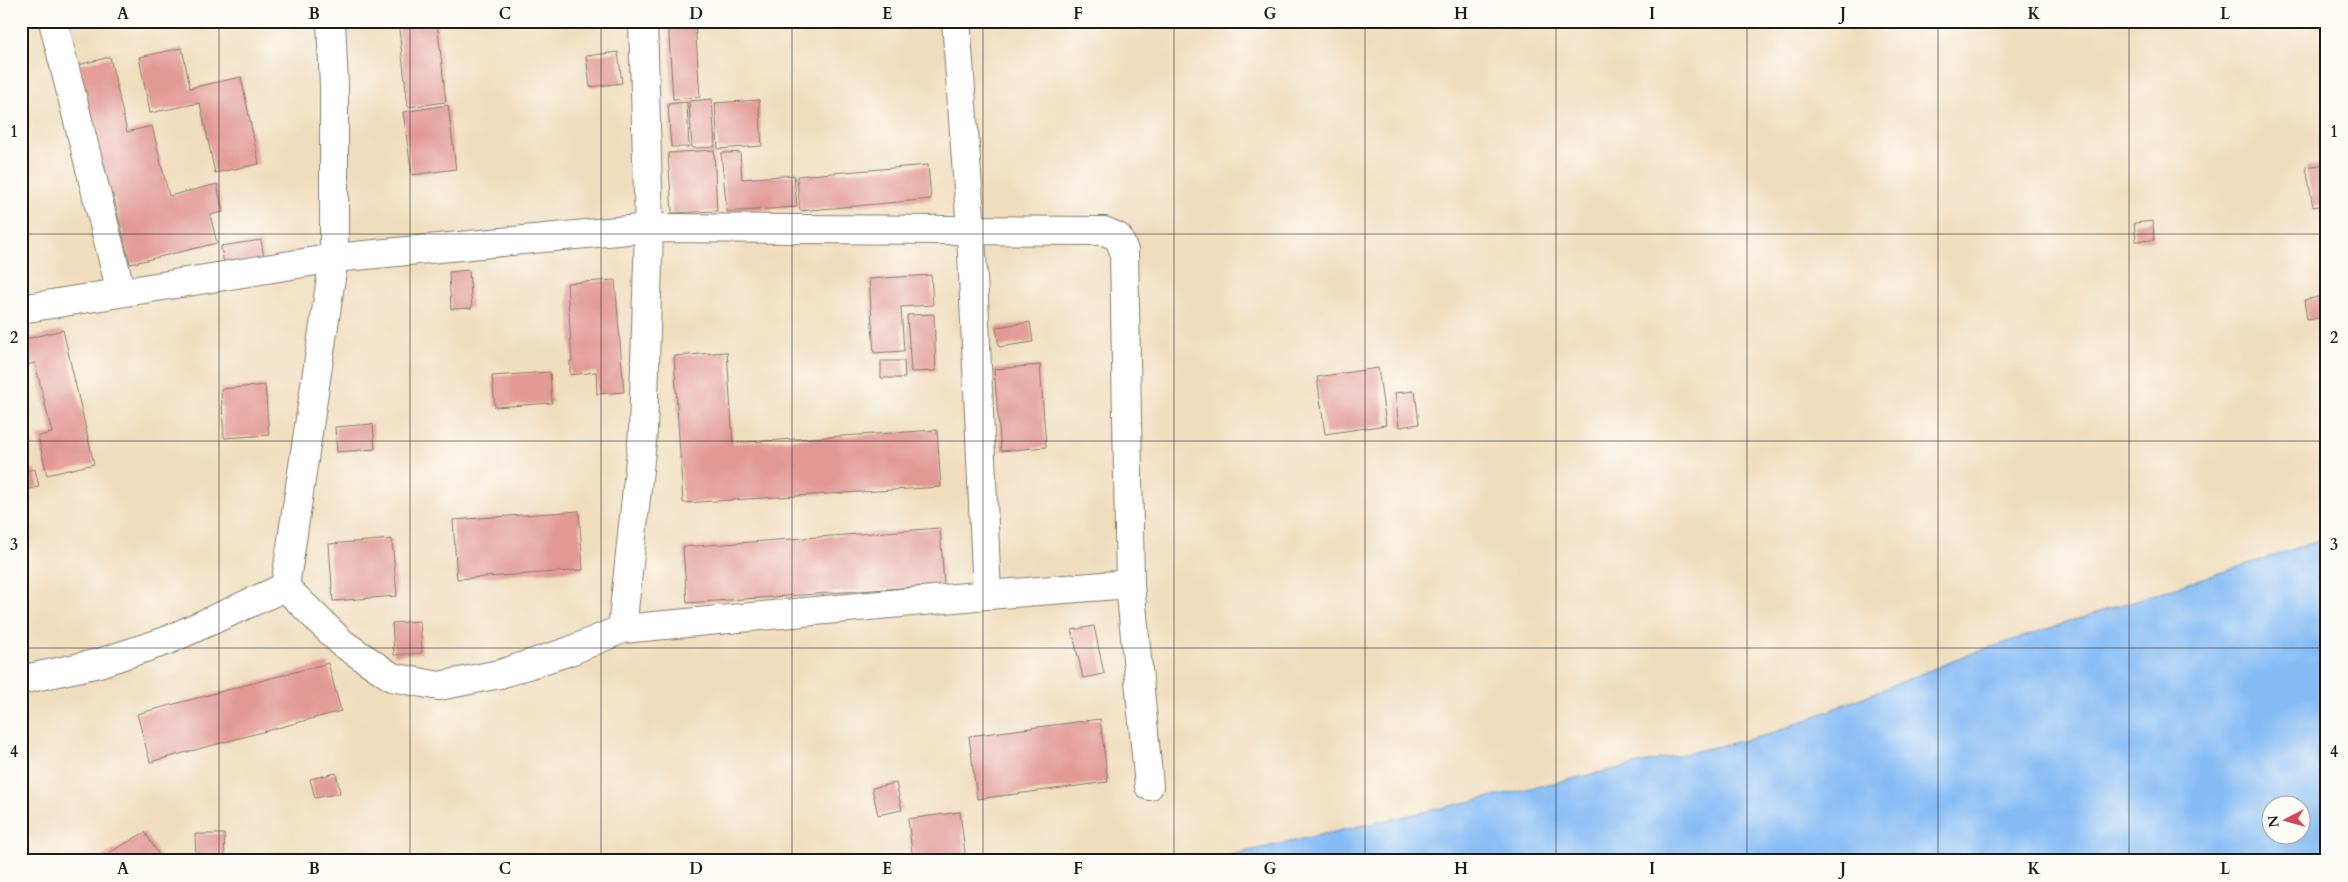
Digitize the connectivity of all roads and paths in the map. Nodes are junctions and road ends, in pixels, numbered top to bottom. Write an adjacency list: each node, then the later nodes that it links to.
1 (53, 21): 8 (street)
2 (331, 21): 7 (street)
3 (643, 21): 5 (street)
4 (956, 21): 6 (street)
5 (649, 228): 6 (street); 7 (street); 13 (street)
6 (971, 230): 10 (street); 12 (street)
7 (334, 258): 8 (street); 11 (street)
8 (121, 292): 9 (street)
9 (21, 309)
10 (1130, 584): 12 (street); 15 (street)
11 (285, 588): 13 (street); 14 (street)
12 (987, 595): 13 (street)
13 (622, 629)
14 (21, 680)
15 (1149, 786)

